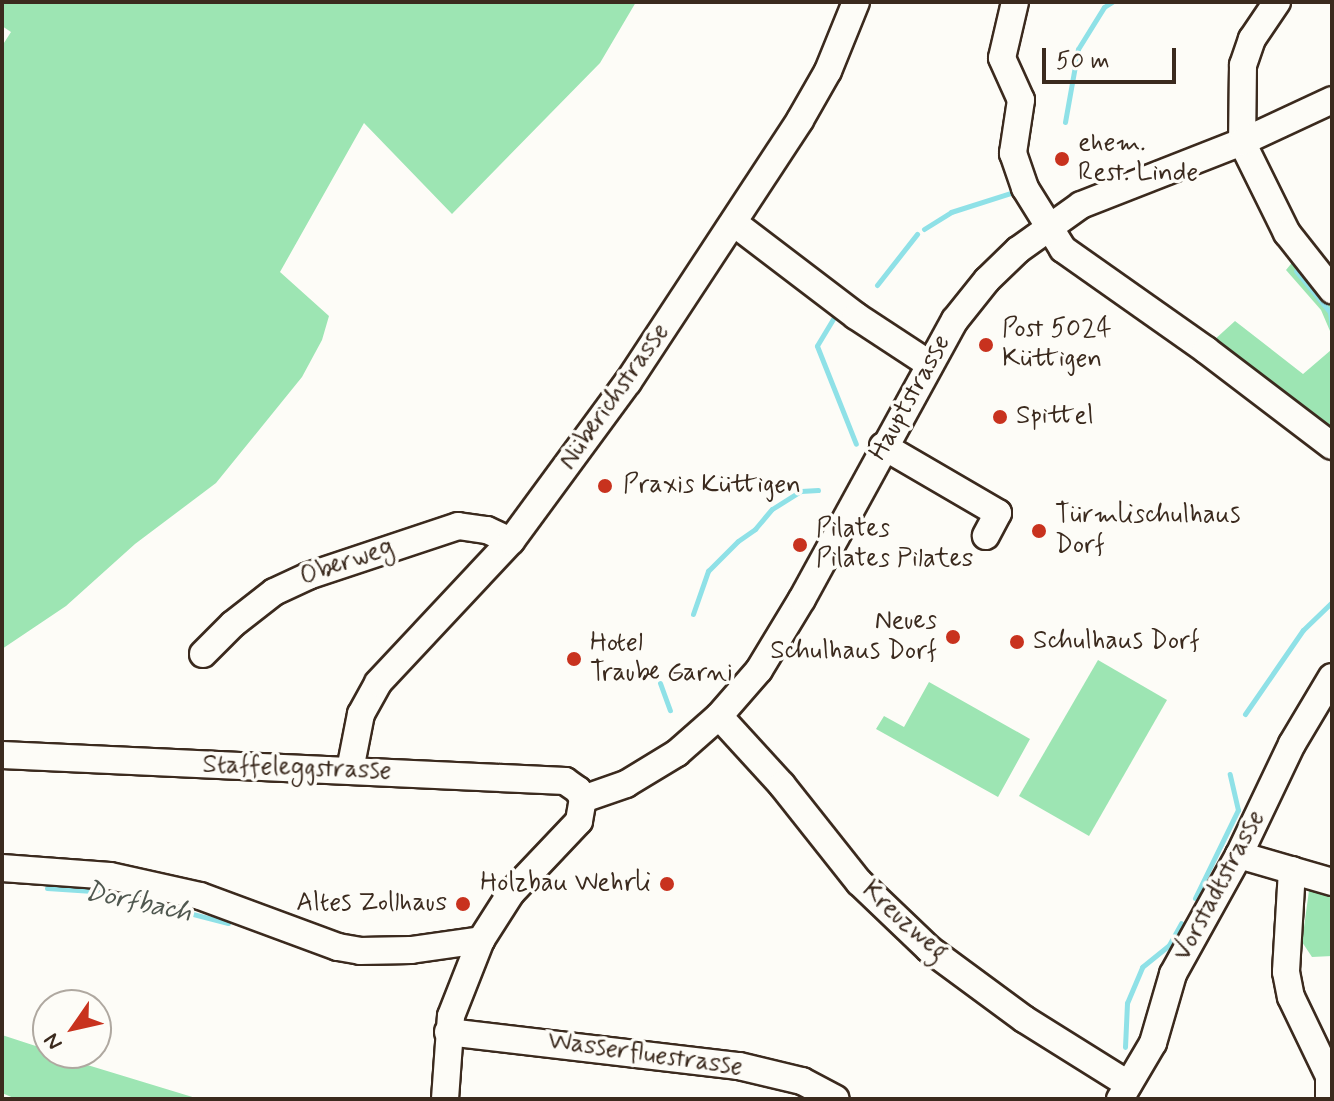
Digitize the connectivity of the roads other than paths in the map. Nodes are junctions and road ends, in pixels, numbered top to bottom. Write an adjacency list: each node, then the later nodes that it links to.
1 (856, 2): 6 (street, Nüberichstrasse)
2 (1015, 2): 7 (street)
3 (1277, 2): 5 (street)
4 (1332, 100): 5 (street, Hauptstrasse)
5 (1242, 142): 7 (street, Hauptstrasse); 8 (street)
6 (734, 223): 9 (street); 13 (street, Nüberichstrasse)
7 (1049, 225): 9 (street, Hauptstrasse); 11 (street)
8 (1332, 290)
9 (929, 364): 10 (street, Hauptstrasse)
10 (883, 446): 12 (street); 16 (street, Hauptstrasse)
11 (1332, 446)
12 (986, 536)
13 (511, 541): 14 (street, Oberweg); 18 (street, Nüberichstrasse)
14 (203, 654)
15 (1332, 677): 20 (street, Vorstadtstrasse)
16 (719, 716): 19 (street, Hauptstrasse); 26 (street, Kreuzweg)
17 (2, 755): 18 (street, Staffeleggstrasse)
18 (350, 770): 19 (street, Staffeleggstrasse)
19 (583, 799): 24 (street)
20 (1239, 855): 22 (street); 26 (street, Vorstadtstrasse)
21 (2, 868): 24 (street)
22 (1292, 870): 23 (street); 29 (street)
23 (1332, 882)
24 (481, 940): 25 (street)
25 (448, 1032): 27 (street); 28 (street, Wasserfluestrasse)
26 (1124, 1091)
27 (445, 1099)
28 (836, 1099)
29 (1329, 1099)

